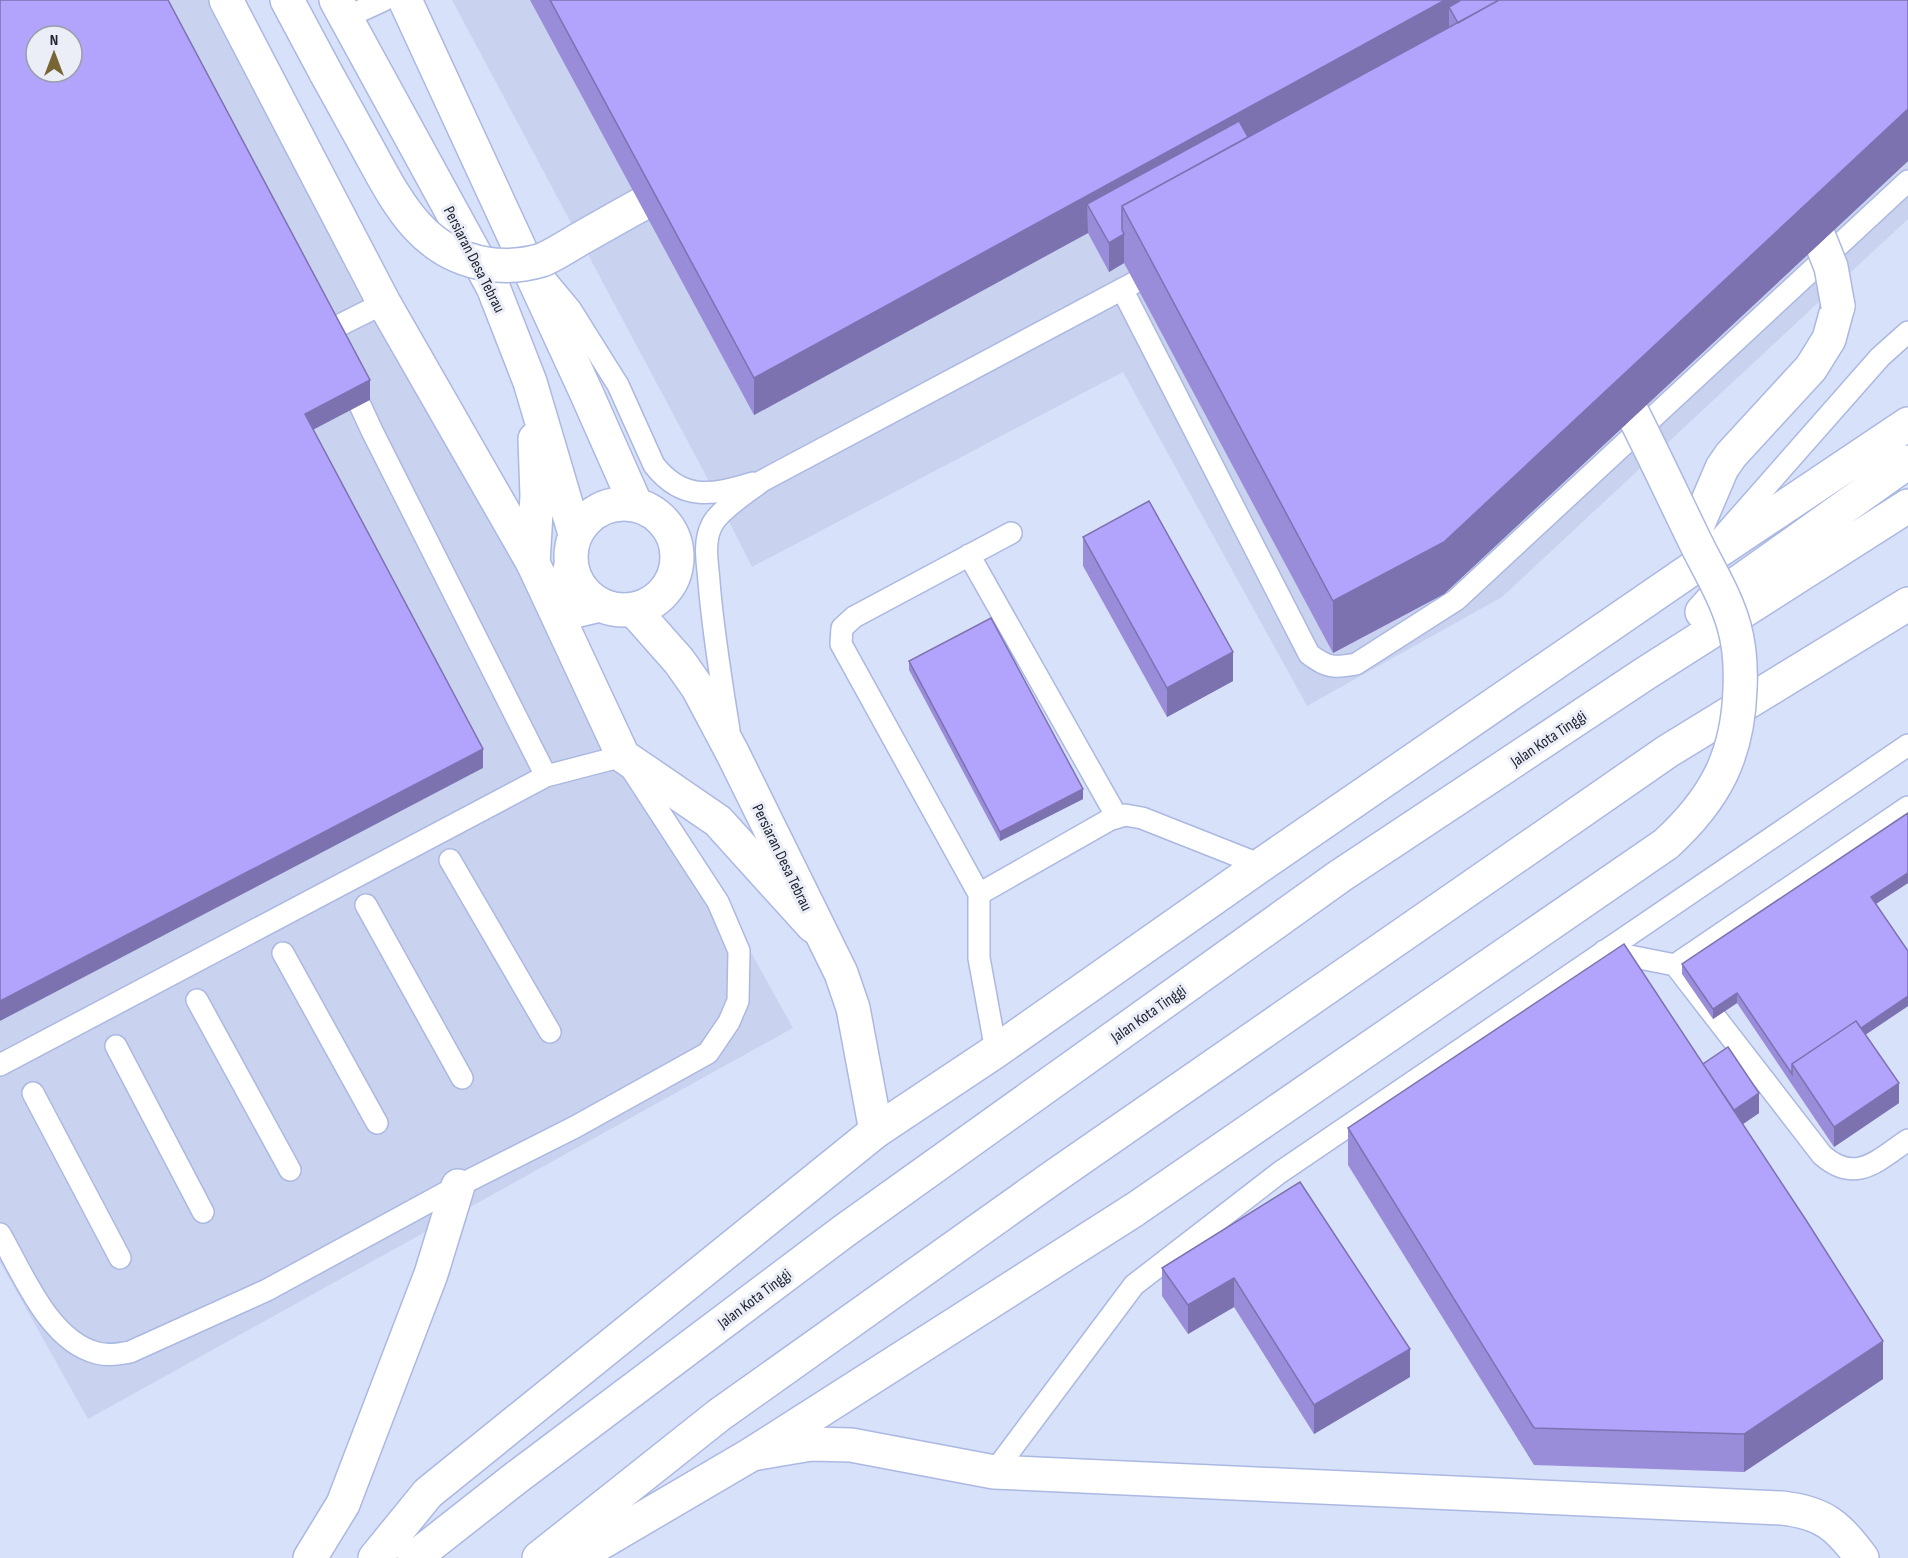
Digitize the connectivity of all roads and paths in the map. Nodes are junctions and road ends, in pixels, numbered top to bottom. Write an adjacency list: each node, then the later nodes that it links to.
1 (225, 0): 13 (main road)
2 (287, 0): 7 (main road, bridge)
3 (384, 0): 5 (lane)
4 (405, 0): 9 (main road)
5 (340, 9): 16 (main road, Persiaran Desa Tebrau)
6 (1908, 181): 11 (lane)
7 (642, 204)
8 (1817, 232): 25 (main road, bridge)
9 (518, 243): 20 (lane); 21 (main road)
10 (1174, 262): 11 (lane)
11 (1122, 289): 20 (lane)
12 (309, 301): 14 (lane)
13 (384, 303): 14 (lane); 27 (main road)
14 (326, 332): 37 (lane)
15 (1908, 332): 25 (lane)
16 (530, 382): 24 (main road, Persiaran Desa Tebrau); 27 (main road)
17 (1632, 412): 25 (main road, bridge)
18 (1908, 424): 25 (main road)
19 (1908, 462): 33 (main road)
20 (762, 481): 35 (lane)
21 (636, 505): 24 (main road); 31 (main road)
22 (1908, 506): 33 (main road, Jalan Kota Tinggi)
23 (1011, 533): 26 (lane)
24 (575, 534): 28 (main road)
25 (1694, 551): 41 (main road); 65 (main road, bridge)
26 (969, 555): 39 (lane); 43 (lane)
27 (533, 563): 32 (main road)
28 (571, 567): 29 (main road); 32 (main road)
29 (600, 604): 31 (main road); 32 (main road)
30 (1908, 604): 70 (main road)
31 (633, 609): 35 (main road, Persiaran Desa Tebrau)
32 (558, 615): 36 (main road)
33 (1646, 673): 69 (main road, Jalan Kota Tinggi)
34 (1908, 745): 46 (lane)
35 (733, 754): 44 (main road, Persiaran Desa Tebrau)
36 (623, 756): 37 (lane); 44 (main road); 61 (lane)
37 (546, 776): 42 (lane)
38 (1908, 807): 47 (lane)
39 (1117, 817): 41 (lane); 43 (lane)
40 (450, 860): 49 (lane)
41 (1261, 865): 51 (main road)
42 (357, 891): 45 (lane); 53 (lane)
43 (979, 894): 51 (lane)
44 (820, 933): 57 (main road, Persiaran Desa Tebrau)
45 (273, 938): 48 (lane); 56 (lane)
46 (1604, 951): 47 (lane); 55 (lane)
47 (1675, 965): 59 (lane)
48 (187, 984): 52 (lane); 60 (lane)
49 (550, 1032)
50 (116, 1046): 62 (lane)
51 (996, 1050): 57 (main road)
52 (12, 1065)
53 (462, 1078)
54 (33, 1093): 64 (lane)
55 (1362, 1116): 58 (lane); 66 (lane)
56 (376, 1123)
57 (876, 1131): 68 (main road)
58 (1374, 1135)
59 (1908, 1140)
60 (290, 1170)
61 (458, 1186): 63 (lane); 67 (main road)
62 (203, 1212)
63 (0, 1234)
64 (120, 1258)
65 (752, 1454): 66 (main road); 71 (main road)
66 (994, 1472): 72 (main road)
67 (310, 1558)
68 (375, 1558)
69 (414, 1558)
70 (539, 1558)
71 (575, 1558)
72 (1862, 1558)

